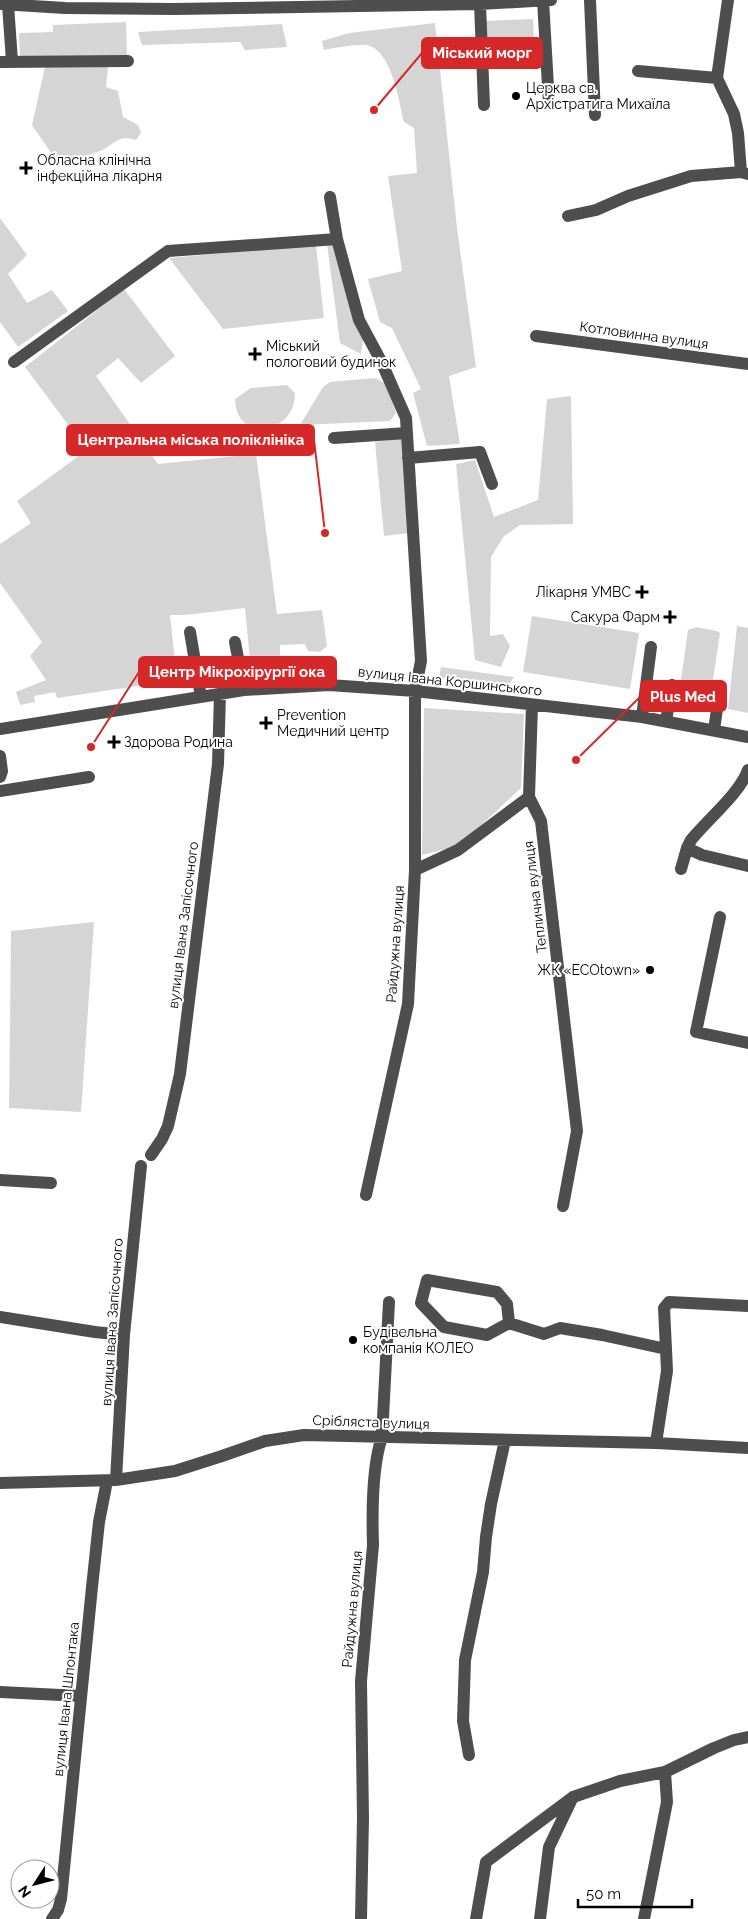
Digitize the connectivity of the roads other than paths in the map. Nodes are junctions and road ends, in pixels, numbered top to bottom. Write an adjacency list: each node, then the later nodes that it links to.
1 (543, 0): 2 (street); 7 (street); 13 (street)
2 (551, 0)
3 (590, 0): 15 (street)
4 (728, 0): 12 (street)
5 (65, 4): 6 (street); 8 (street)
6 (125, 4): 7 (street)
7 (480, 4): 14 (street)
8 (4, 5): 10 (street)
9 (128, 61): 10 (street)
10 (6, 62)
11 (638, 72): 12 (street)
12 (717, 78): 16 (street)
13 (549, 104)
14 (484, 105)
15 (595, 115)
16 (745, 173): 18 (street)
17 (330, 197): 19 (street, Райдужна вулиця)
18 (568, 216)
19 (337, 239): 21 (street); 23 (street, Райдужна вулиця)
20 (536, 336): 22 (street, Котловинна вулиця)
21 (14, 362)
22 (748, 364)
23 (407, 433): 24 (street); 25 (street, Райдужна вулиця)
24 (334, 438)
25 (408, 458): 26 (street); 33 (street, Райдужна вулиця)
26 (492, 484)
27 (190, 632): 35 (street)
28 (235, 642): 32 (street)
29 (651, 646): 37 (street)
30 (672, 685): 38 (street)
31 (720, 688): 40 (street)
32 (244, 690): 33 (street, вулиця Івана Коршинського); 34 (street, вулиця Івана Коршинського)
33 (415, 691): 36 (street, вулиця Івана Коршинського); 51 (street, Райдужна вулиця)
34 (220, 694): 35 (street, вулиця Івана Коршинського); 54 (street, вулиця Івана Запісочного)
35 (201, 697): 39 (street, вулиця Івана Коршинського)
36 (532, 705): 37 (street, вулиця Івана Коршинського); 47 (street, Теплична вулиця)
37 (642, 717): 38 (street, вулиця Івана Коршинського)
38 (666, 721): 40 (street, вулиця Івана Коршинського)
39 (0, 729)
40 (714, 730): 41 (street, вулиця Івана Коршинського)
41 (748, 737)
42 (0, 756): 43 (street)
43 (0, 777)
44 (89, 777): 46 (street)
45 (747, 777): 48 (street)
46 (0, 791)
47 (529, 797): 51 (street); 59 (street, Теплична вулиця)
48 (687, 848): 49 (street); 50 (street)
49 (748, 866)
50 (681, 869)
51 (415, 870): 58 (street, Райдужна вулиця)
52 (720, 917): 53 (street)
53 (748, 1043)
54 (151, 1155)
55 (141, 1166): 64 (street, вулиця Івана Запісочного)
56 (0, 1180): 57 (street)
57 (51, 1183)
58 (366, 1196)
59 (563, 1206)
60 (389, 1302): 66 (street, Райдужна вулиця)
61 (748, 1306): 65 (street)
62 (0, 1317): 64 (street)
63 (509, 1323): 63 (street); 65 (street)
64 (124, 1335): 70 (street, вулиця Івана Запісочного)
65 (666, 1350): 68 (street)
66 (382, 1438): 67 (street, Срібляста вулиця); 70 (street, Срібляста вулиця); 79 (street, Райдужна вулиця)
67 (505, 1440): 68 (street, Срібляста вулиця); 75 (street)
68 (656, 1443): 69 (street, Срібляста вулиця)
69 (748, 1448)
70 (112, 1481): 71 (street, Срібляста вулиця); 73 (street, вулиця Івана Шпонтака)
71 (0, 1483)
72 (0, 1692): 73 (street)
73 (81, 1696): 78 (street, вулиця Івана Шпонтака)
74 (748, 1737): 76 (street)
75 (469, 1755)
76 (665, 1772): 77 (street); 82 (street)
77 (573, 1797): 80 (street); 81 (street)
78 (52, 1919)
79 (361, 1919)
80 (476, 1919)
81 (540, 1919)
82 (644, 1919)

